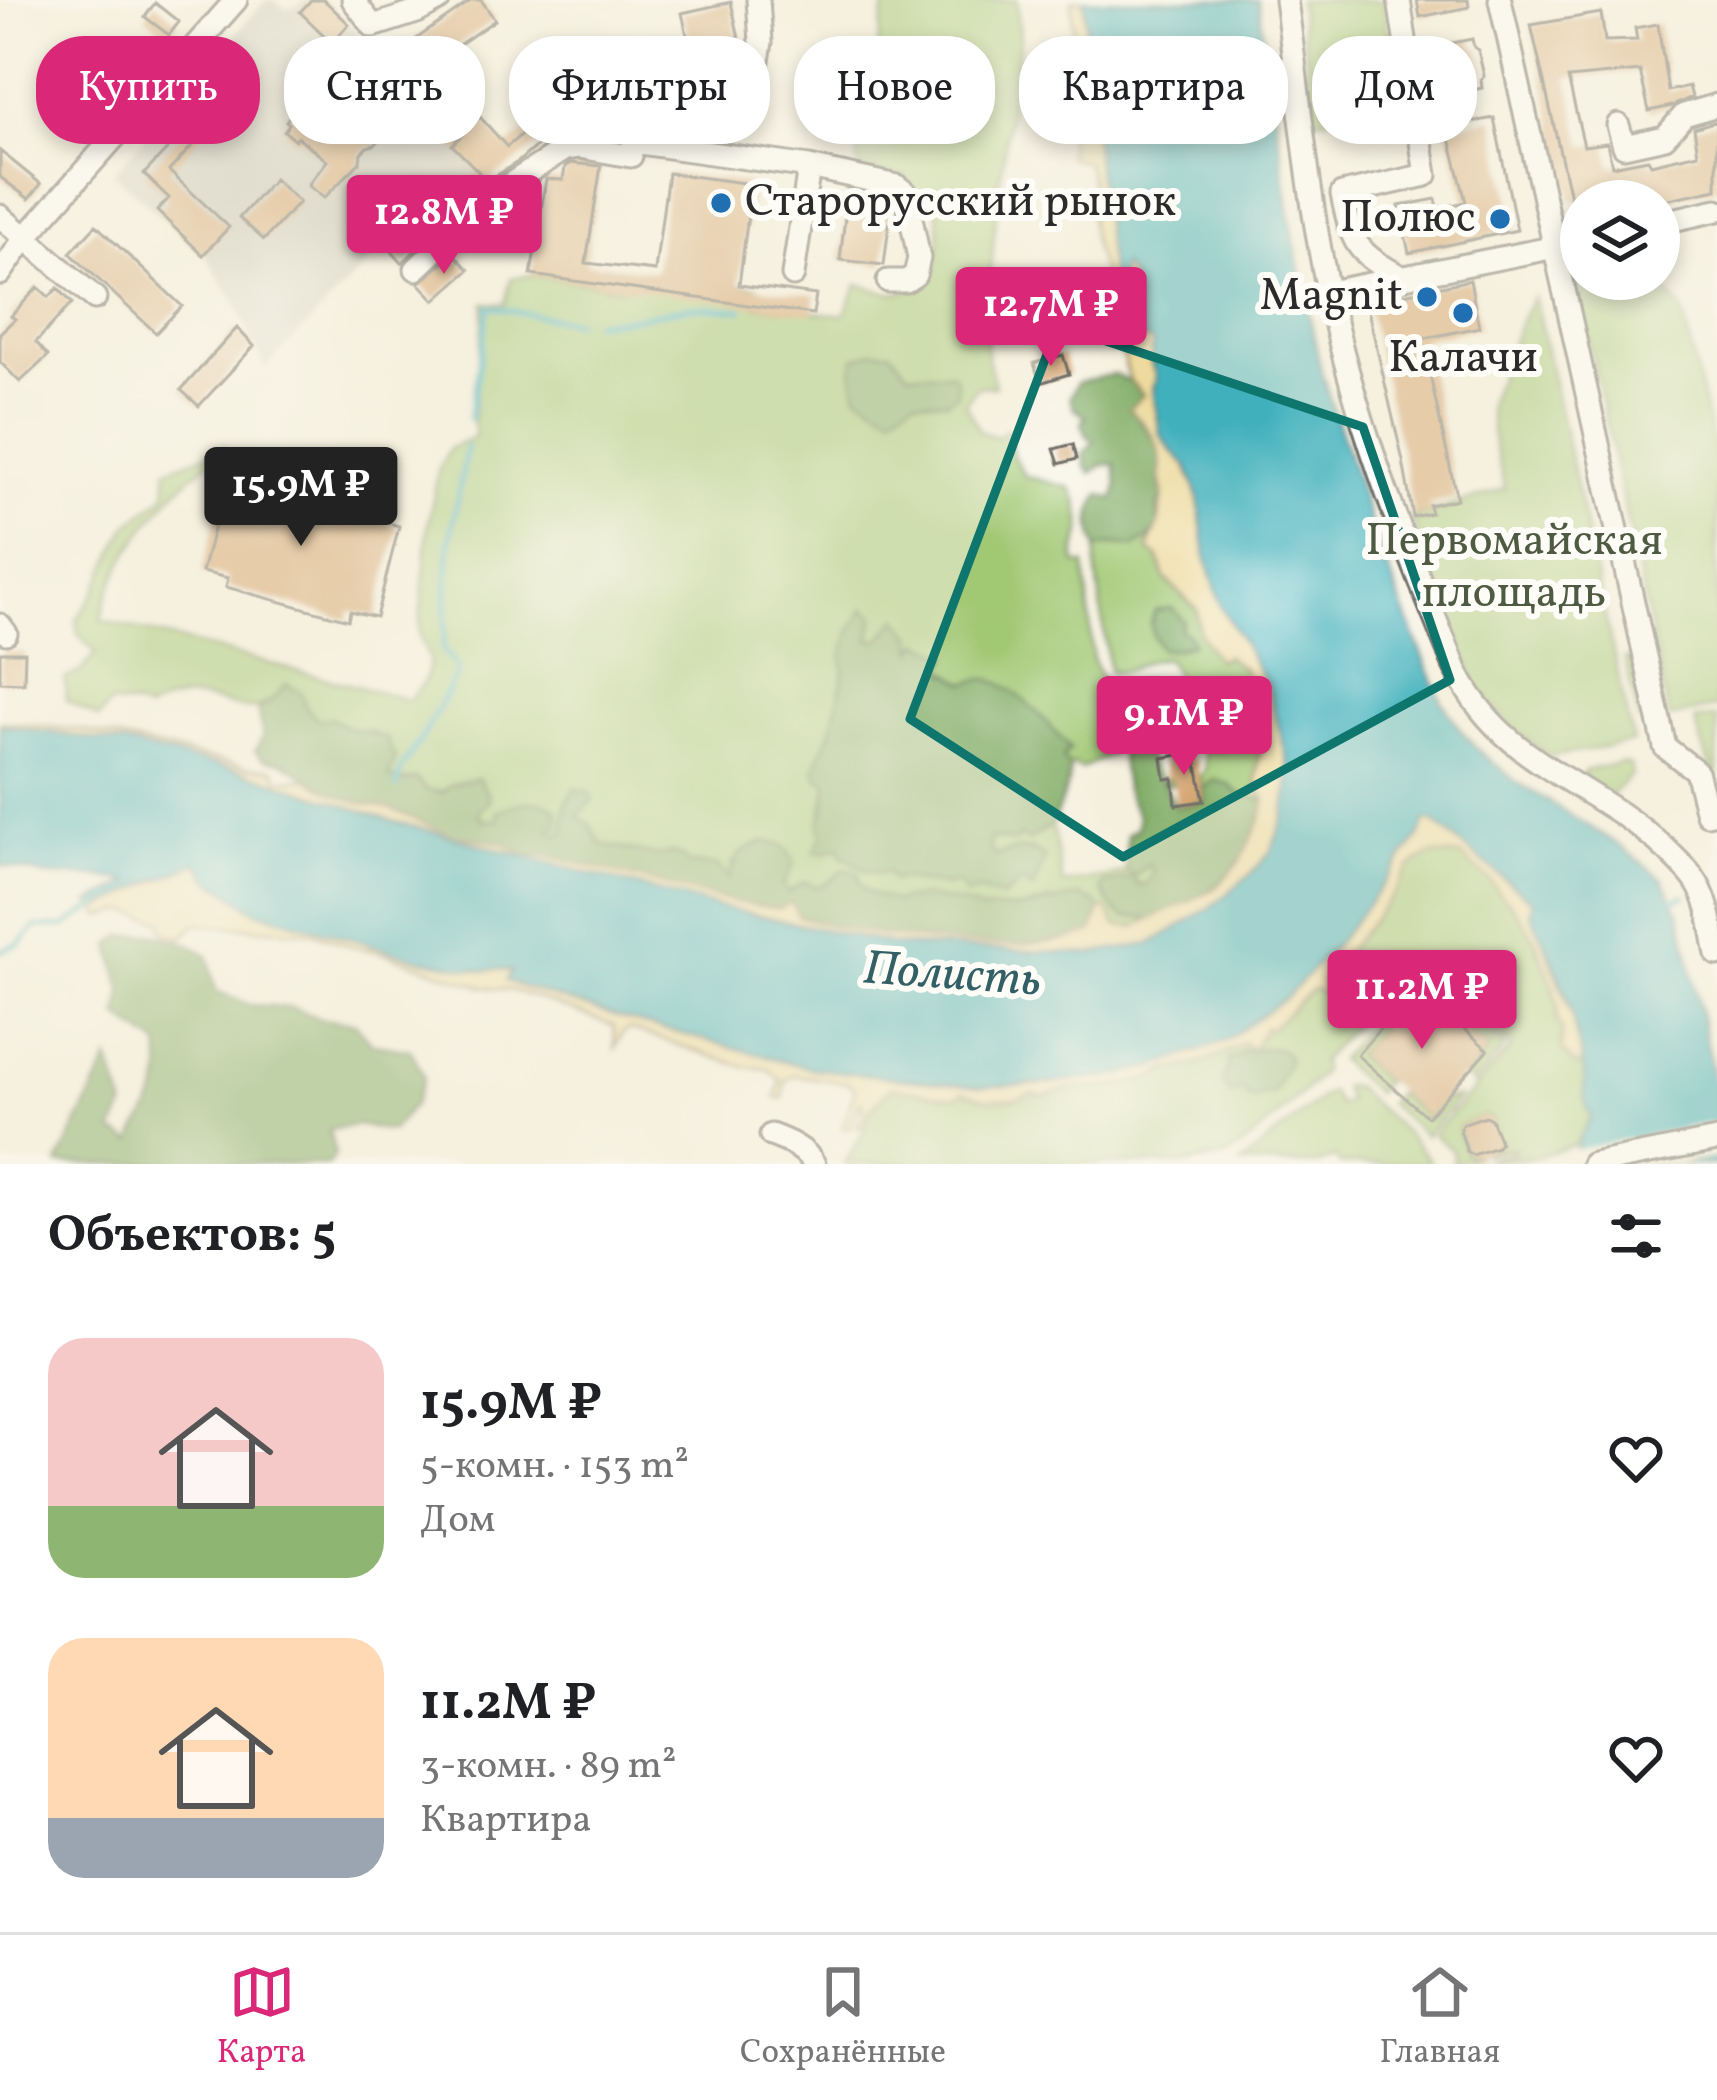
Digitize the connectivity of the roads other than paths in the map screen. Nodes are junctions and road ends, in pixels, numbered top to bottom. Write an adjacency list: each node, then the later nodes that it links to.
1 (236, 0): 15 (street)
2 (353, 0): 3 (street)
3 (439, 0)
4 (758, 0): 8 (street)
5 (1286, 0): 23 (street)
6 (1399, 0): 21 (street)
7 (1500, 0): 17 (street)
8 (761, 36)
9 (1717, 105): 10 (street)
10 (1618, 125)
11 (809, 167): 18 (street); 20 (street); 22 (street)
12 (1717, 210): 14 (street)
13 (0, 216): 15 (street)
14 (1680, 218)
15 (25, 238): 19 (street); 24 (street)
16 (1560, 247): 17 (street)
17 (1556, 248): 21 (street); 25 (street)
18 (416, 269)
19 (0, 274)
20 (793, 275)
21 (1403, 278): 23 (street)
22 (888, 281)
23 (1328, 292): 26 (street)
24 (95, 298)
25 (1717, 812)
26 (1717, 954)
27 (771, 1135): 29 (street)
28 (1717, 1140): 30 (street)
29 (814, 1164)
30 (1593, 1164)

